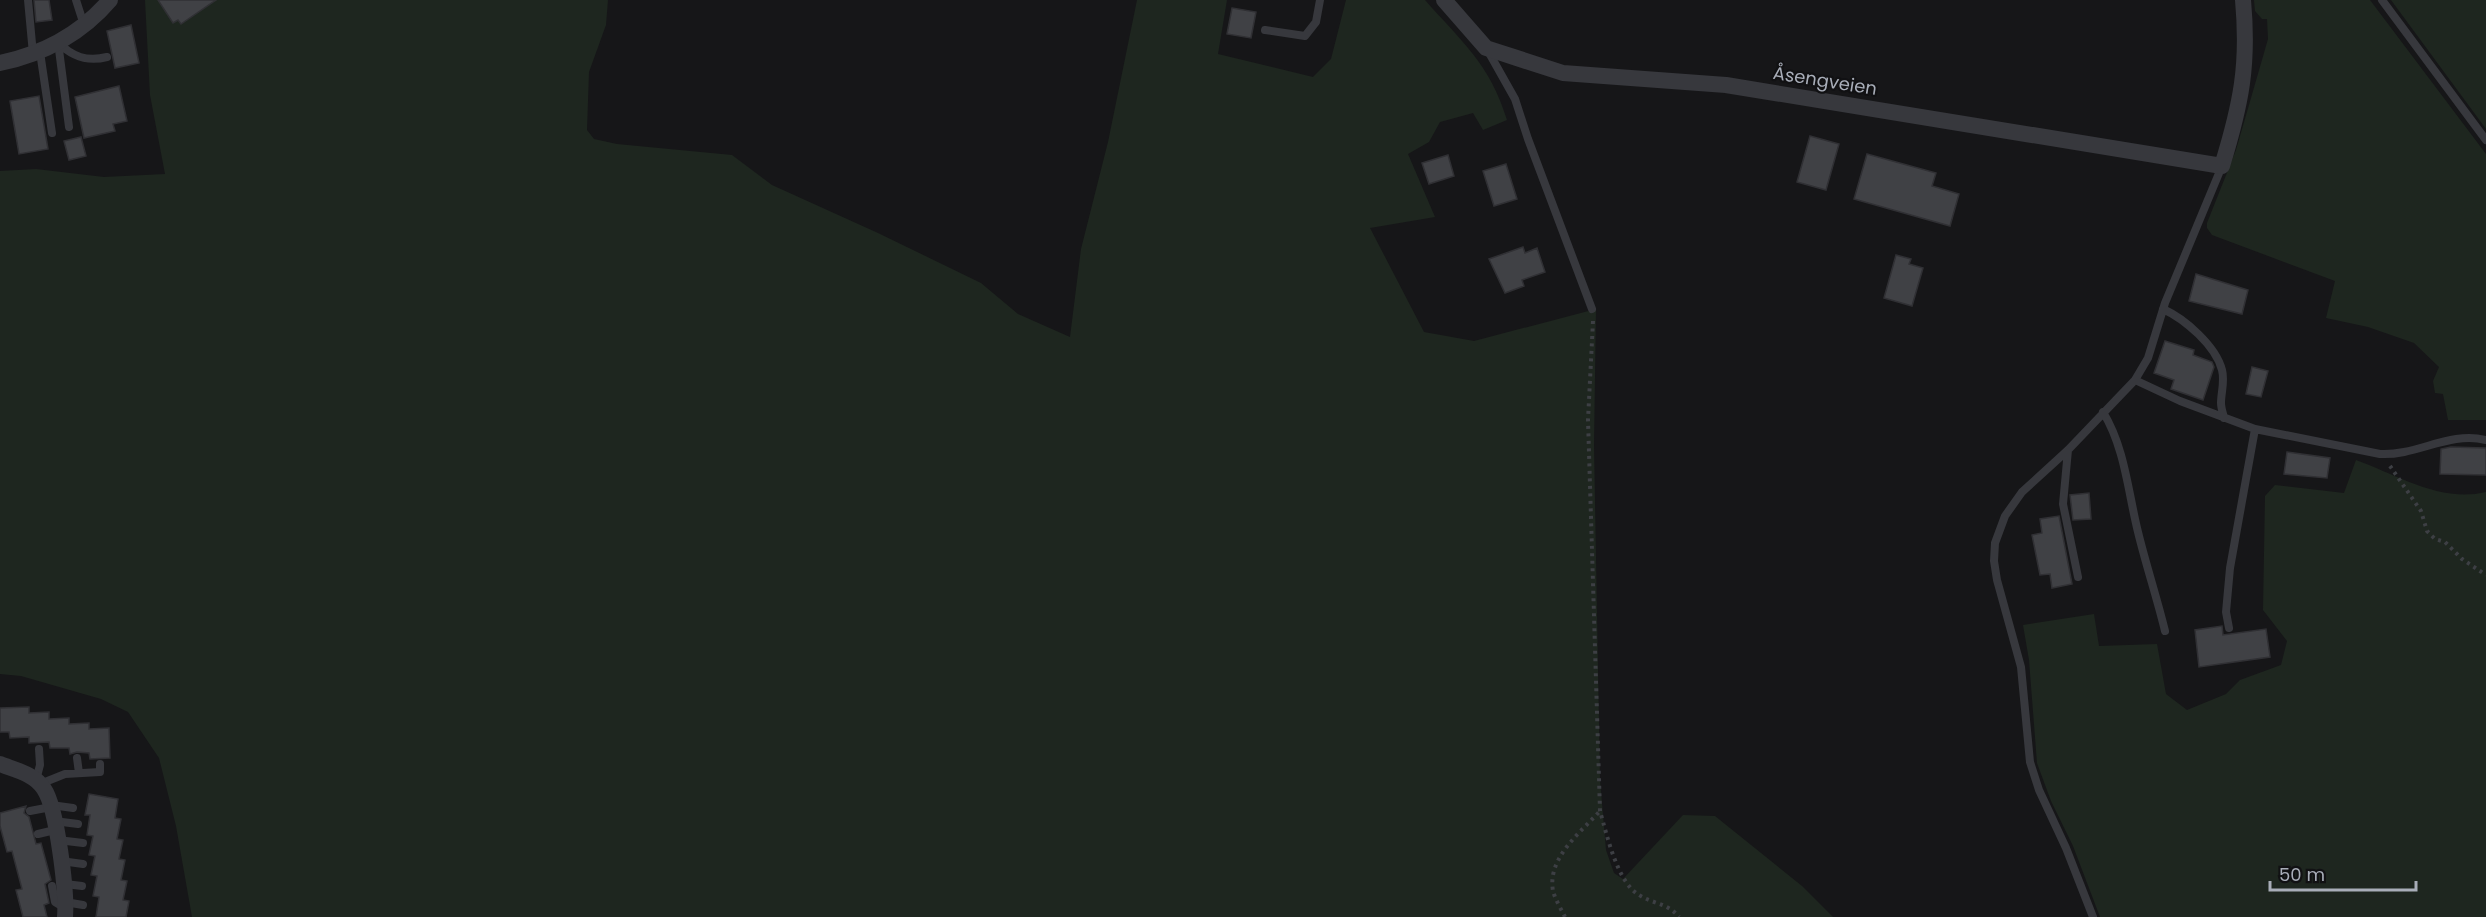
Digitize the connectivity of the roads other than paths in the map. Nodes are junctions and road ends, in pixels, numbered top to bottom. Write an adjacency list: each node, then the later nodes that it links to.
1 (28, 0): 12 (lane)
2 (76, 0): 8 (lane)
3 (110, 0): 8 (street)
4 (1320, 0): 9 (lane)
5 (1444, 0): 11 (street)
6 (2243, 0): 18 (street)
7 (2382, 0): 17 (lane)
8 (84, 25): 10 (street)
9 (1265, 30)
10 (58, 42): 12 (street); 13 (lane); 15 (lane)
11 (1486, 48): 18 (street, Åsengveien); 19 (lane)
12 (37, 53): 14 (street); 16 (lane)
13 (107, 57)
14 (0, 63)
15 (69, 127)
16 (52, 133)
17 (2486, 140)
18 (2222, 166): 20 (lane)
19 (1592, 309)
20 (2163, 309): 21 (lane); 23 (lane)
21 (2134, 380): 22 (lane); 23 (lane)
22 (2103, 412): 26 (lane); 29 (lane)
23 (2224, 417): 24 (lane)
24 (2255, 429): 25 (lane); 28 (lane)
25 (2486, 440)
26 (2068, 450): 27 (lane); 47 (lane)
27 (2078, 577)
28 (2229, 628)
29 (2165, 631)
30 (39, 749): 35 (lane)
31 (77, 758): 34 (lane)
32 (0, 764): 35 (street)
33 (100, 764): 34 (lane)
34 (79, 773): 35 (lane)
35 (38, 782): 39 (street)
36 (73, 808): 39 (lane)
37 (30, 811): 39 (lane)
38 (78, 824): 39 (lane)
39 (54, 833): 40 (lane); 41 (lane); 42 (lane); 43 (street)
40 (38, 834)
41 (83, 843)
42 (83, 864)
43 (58, 885): 44 (lane); 46 (street)
44 (82, 886)
45 (83, 905): 46 (lane)
46 (65, 909)
47 (2093, 917)

